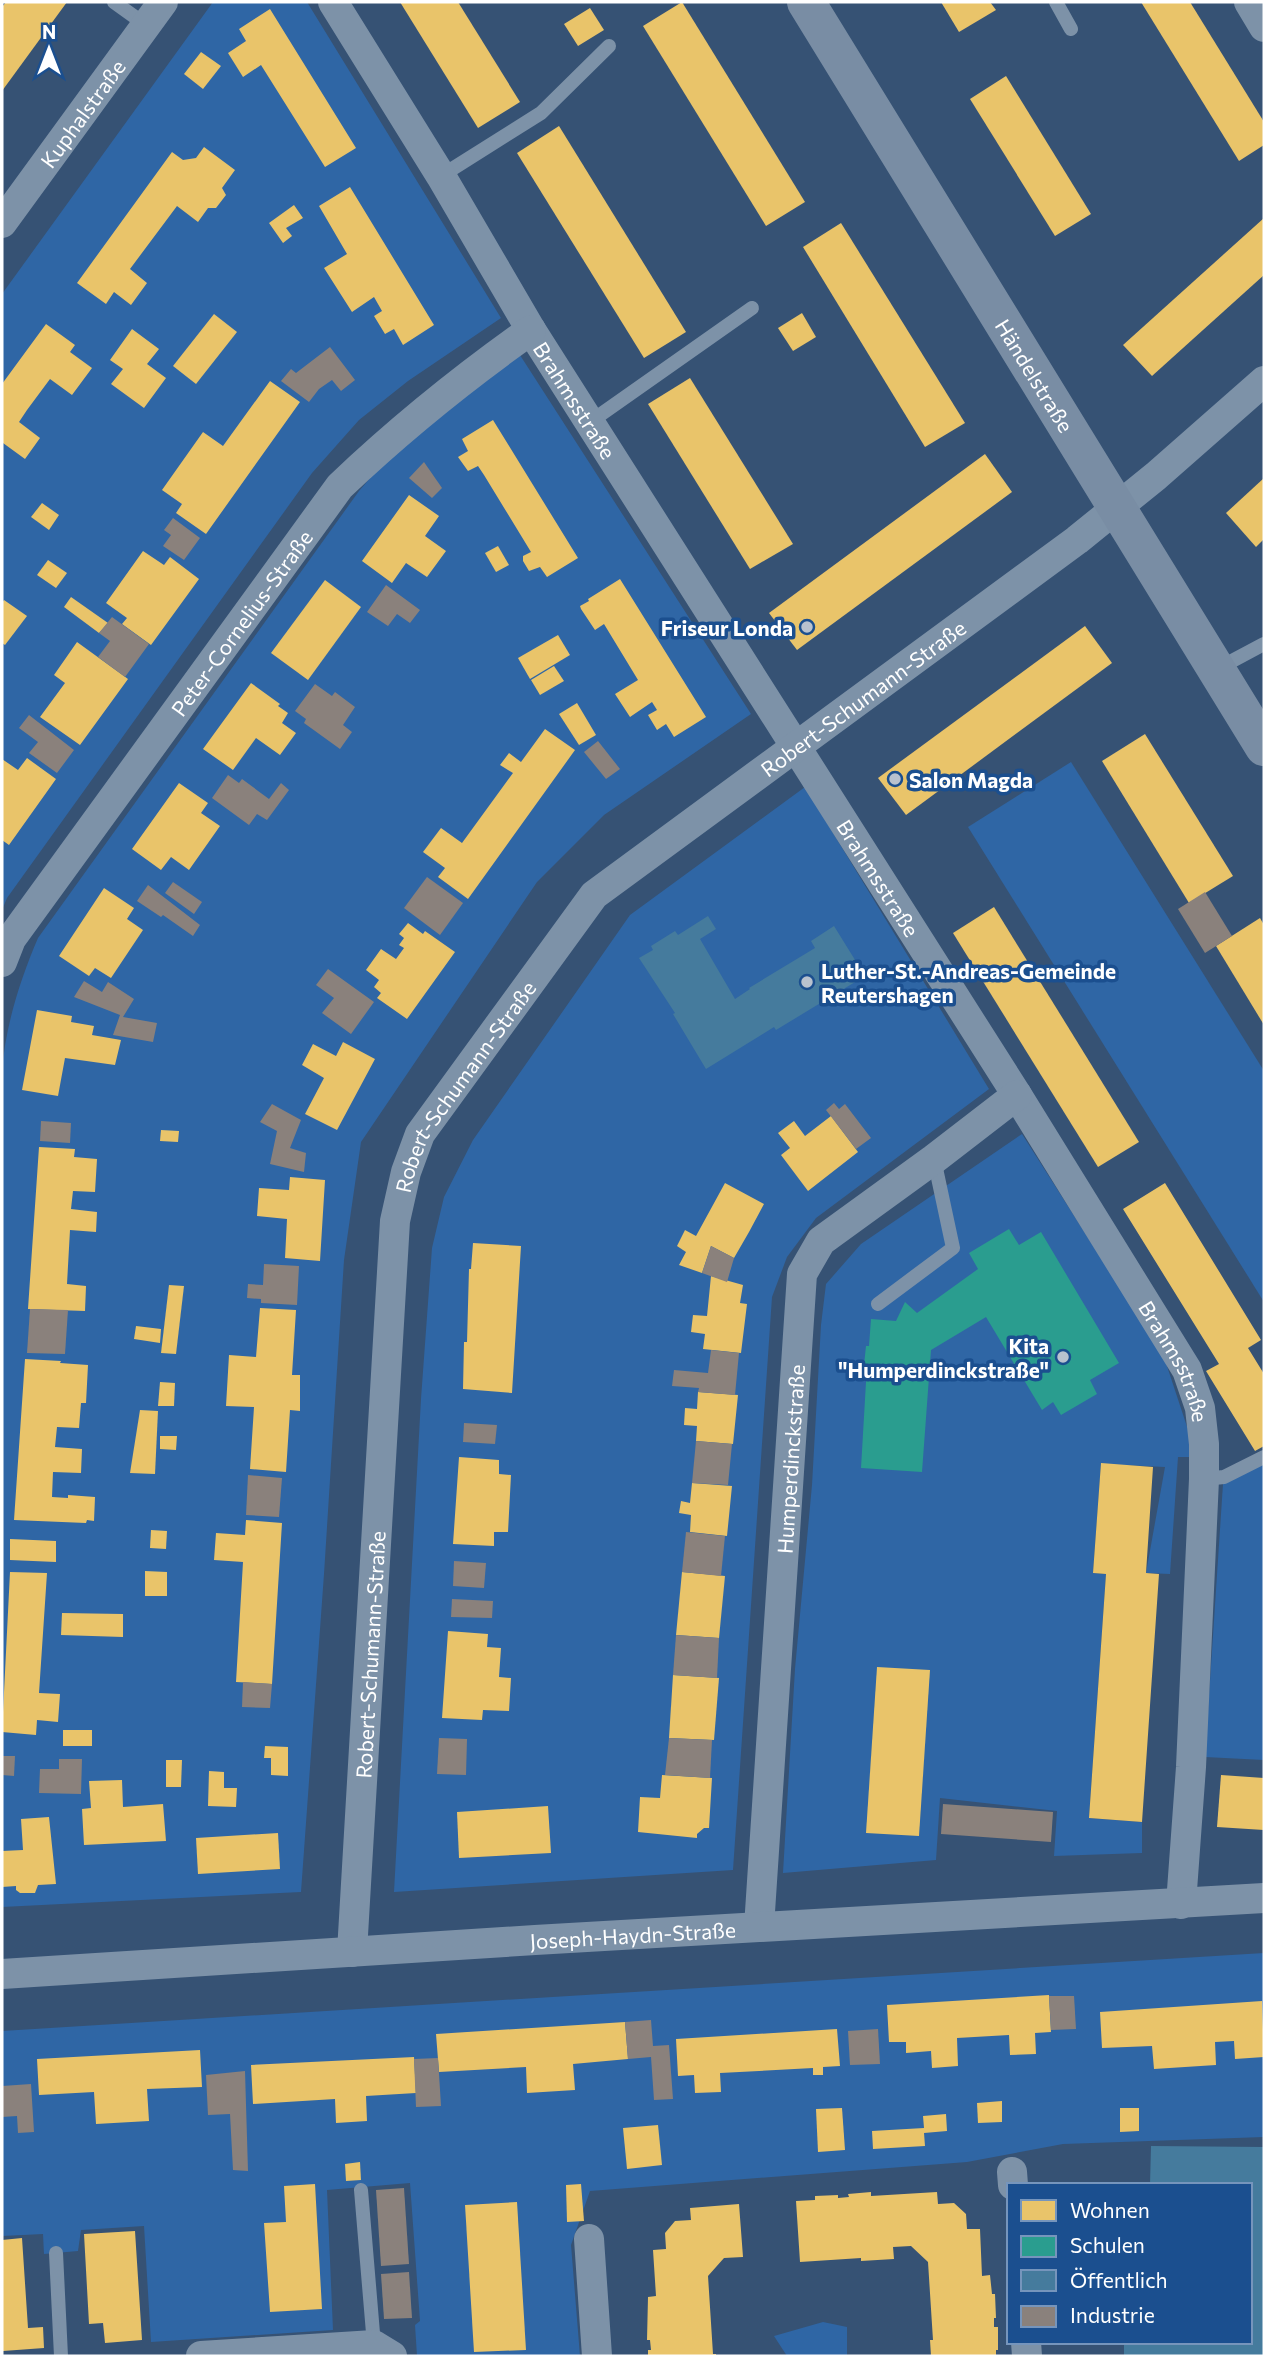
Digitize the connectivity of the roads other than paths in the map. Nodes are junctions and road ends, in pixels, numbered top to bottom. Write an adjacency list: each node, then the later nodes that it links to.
1 (114, 2): 6 (lane)
2 (333, 2): 10 (street, Brahmsstraße)
3 (806, 2): 16 (street, Händelstraße)
4 (1056, 2): 8 (lane)
5 (1248, 2): 7 (street)
6 (155, 13): 11 (street, Kuphalstraße)
7 (1264, 27)
8 (1072, 29)
9 (610, 46): 10 (lane)
10 (441, 176): 13 (street, Brahmsstraße)
11 (2, 223)
12 (752, 308): 15 (lane)
13 (531, 330): 15 (street, Brahmsstraße); 21 (street, Peter-Cornelius-Straße)
14 (1264, 381): 16 (street, Robert-Schumann-Straße)
15 (590, 422): 19 (street, Brahmsstraße)
16 (1117, 508): 18 (street, Händelstraße); 19 (street, Robert-Schumann-Straße)
17 (1264, 644): 18 (lane)
18 (1216, 670): 20 (street, Händelstraße)
19 (796, 746): 22 (street, Brahmsstraße); 30 (street, Robert-Schumann-Straße)
20 (1264, 747)
21 (2, 962)
22 (1017, 1095): 23 (street, Humperdinckstraße); 26 (street, Brahmsstraße)
23 (934, 1159): 24 (lane); 29 (street, Humperdinckstraße)
24 (878, 1304)
25 (1264, 1457): 26 (lane)
26 (1204, 1479): 28 (street, Brahmsstraße)
27 (1264, 1898): 28 (street, Joseph-Haydn-Straße)
28 (1181, 1903): 29 (street, Joseph-Haydn-Straße)
29 (759, 1927): 30 (street, Joseph-Haydn-Straße)
30 (352, 1952): 31 (street, Joseph-Haydn-Straße)
31 (2, 1974)
32 (361, 2190): 35 (lane)
33 (589, 2239): 38 (street)
34 (56, 2253): 36 (lane)
35 (383, 2351): 37 (street)
36 (61, 2356)
37 (201, 2356)
38 (597, 2356)

